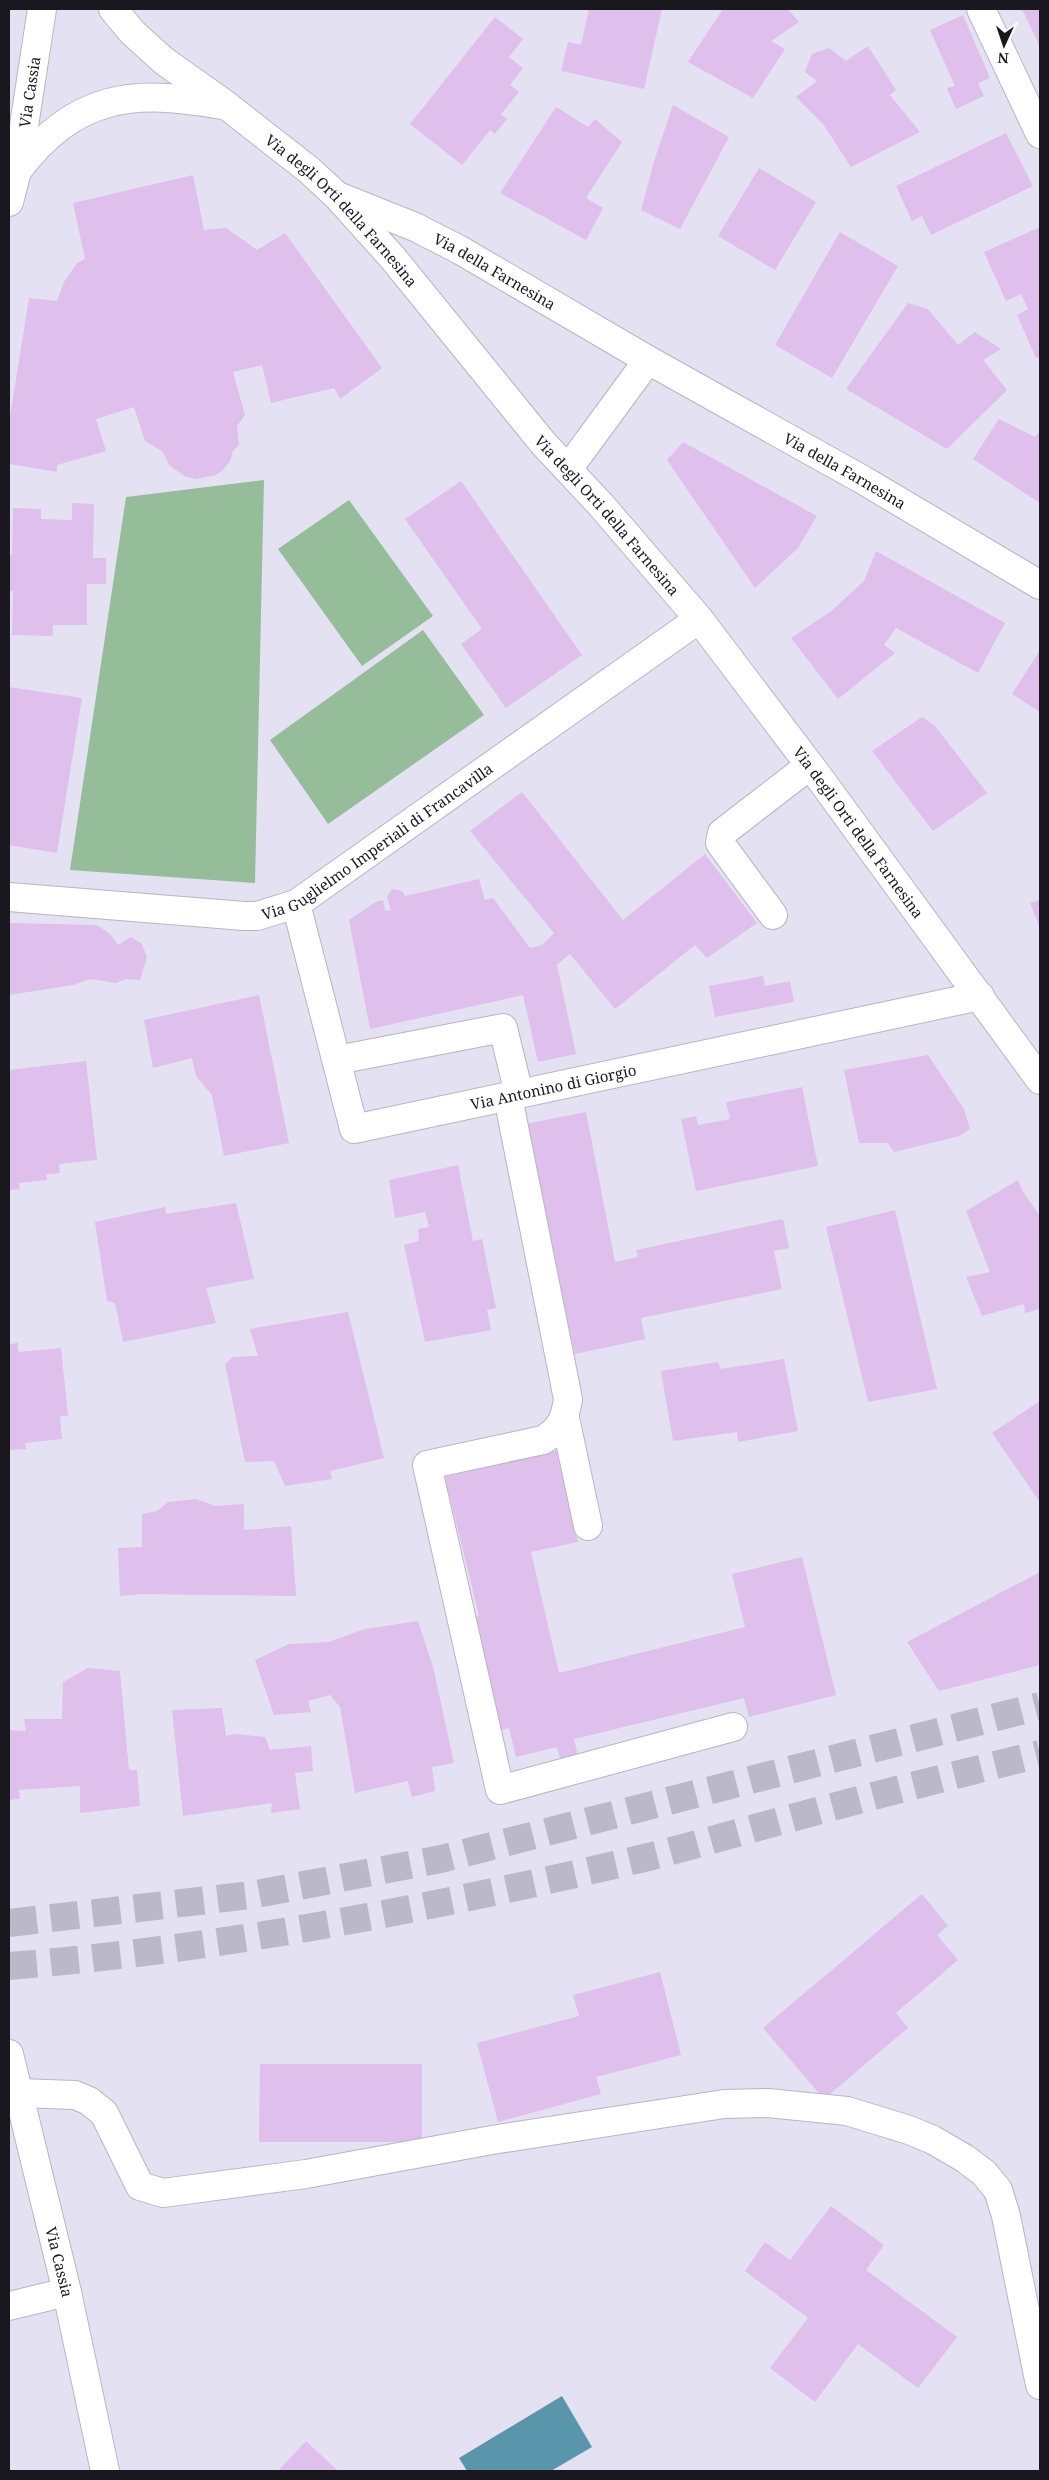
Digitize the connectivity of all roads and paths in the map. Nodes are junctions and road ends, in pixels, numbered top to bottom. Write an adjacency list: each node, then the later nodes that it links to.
1 (42, 9): 6 (street, Via Cassia)
2 (113, 9): 4 (street, Via degli Orti della Farnesina)
3 (981, 9): 5 (street)
4 (226, 105): 6 (street); 7 (street, Via degli Orti della Farnesina)
5 (1040, 134)
6 (17, 171): 8 (street, Via Cassia)
7 (337, 196): 9 (street, Via della Farnesina); 10 (street, Via degli Orti della Farnesina)
8 (9, 202)
9 (648, 360): 10 (street); 11 (street, Via della Farnesina)
10 (568, 469): 12 (street, Via degli Orti della Farnesina)
11 (1040, 584)
12 (699, 620): 13 (street, Via degli Orti della Farnesina); 15 (street, Via Guglielmo Imperiali di Francavilla)
13 (810, 766): 16 (street); 17 (street, Via degli Orti della Farnesina)
14 (9, 897): 15 (street, Via Guglielmo Imperiali di Francavilla)
15 (296, 904): 18 (street, Via Antonino di Giorgio)
16 (773, 915)
17 (980, 996): 19 (street, Via degli Orti della Farnesina); 20 (street, Via Antonino di Giorgio)
18 (337, 1060): 20 (street, Via Antonino di Giorgio); 20 (street)
19 (1040, 1080)
20 (513, 1095): 21 (street)
21 (565, 1418): 22 (street); 23 (street)
22 (588, 1526)
23 (733, 1727)
24 (9, 2054): 25 (street, Via Cassia)
25 (19, 2092): 26 (street, Via Cassia); 28 (street)
26 (67, 2292): 27 (street); 29 (street, Via Cassia)
27 (9, 2306)
28 (1040, 2385)
29 (105, 2471)

